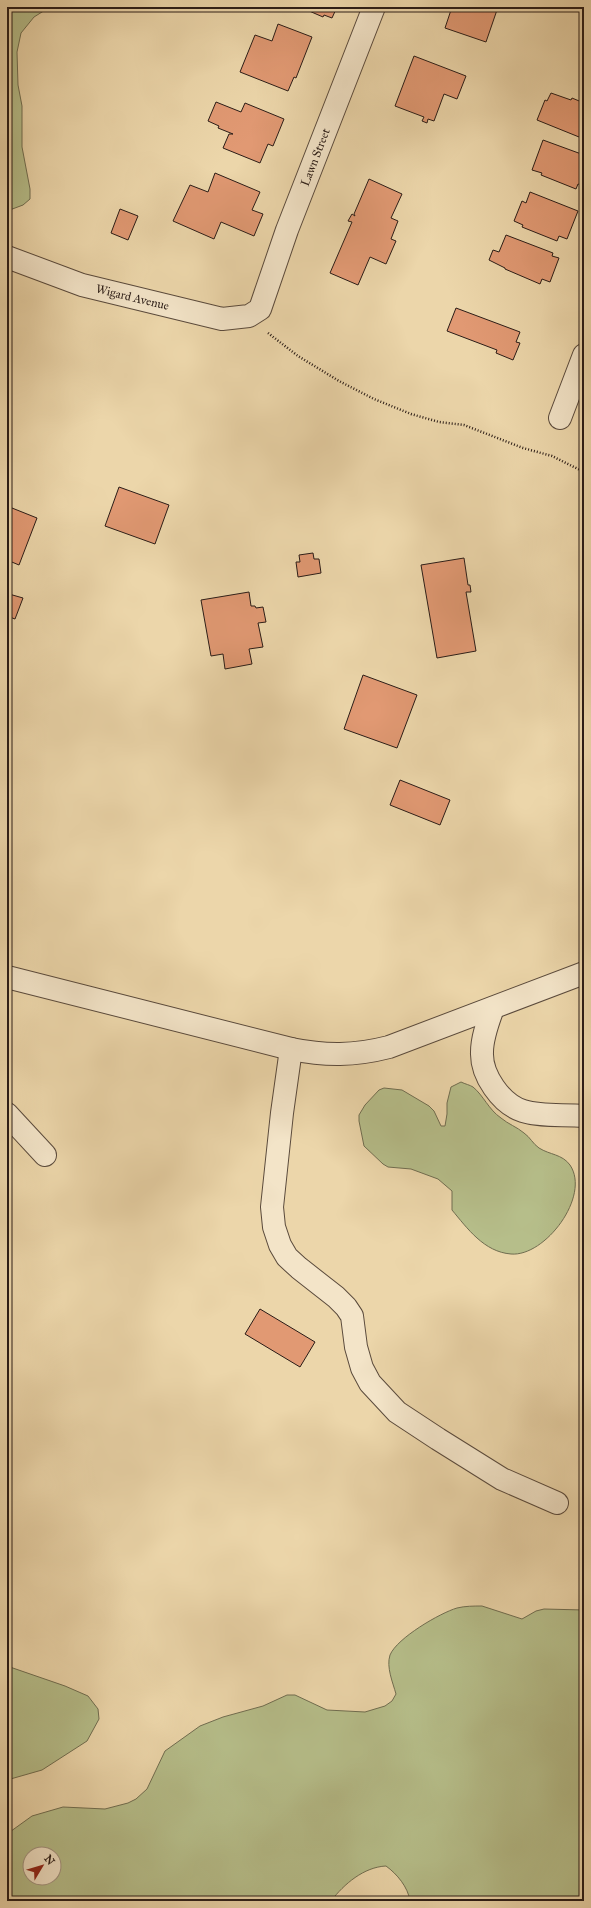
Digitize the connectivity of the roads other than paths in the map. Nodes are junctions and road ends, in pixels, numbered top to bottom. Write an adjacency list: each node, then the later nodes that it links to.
1 (374, 7): 3 (street, Lawn Street)
2 (7, 258): 3 (street, Wigard Avenue)
3 (261, 319)
4 (584, 355): 5 (street)
5 (560, 418)
6 (584, 973): 8 (street)
7 (7, 977): 9 (street)
8 (493, 1008): 9 (street); 11 (street)
9 (291, 1049): 13 (street)
10 (7, 1114): 12 (street)
11 (584, 1116)
12 (45, 1155)
13 (557, 1503)

